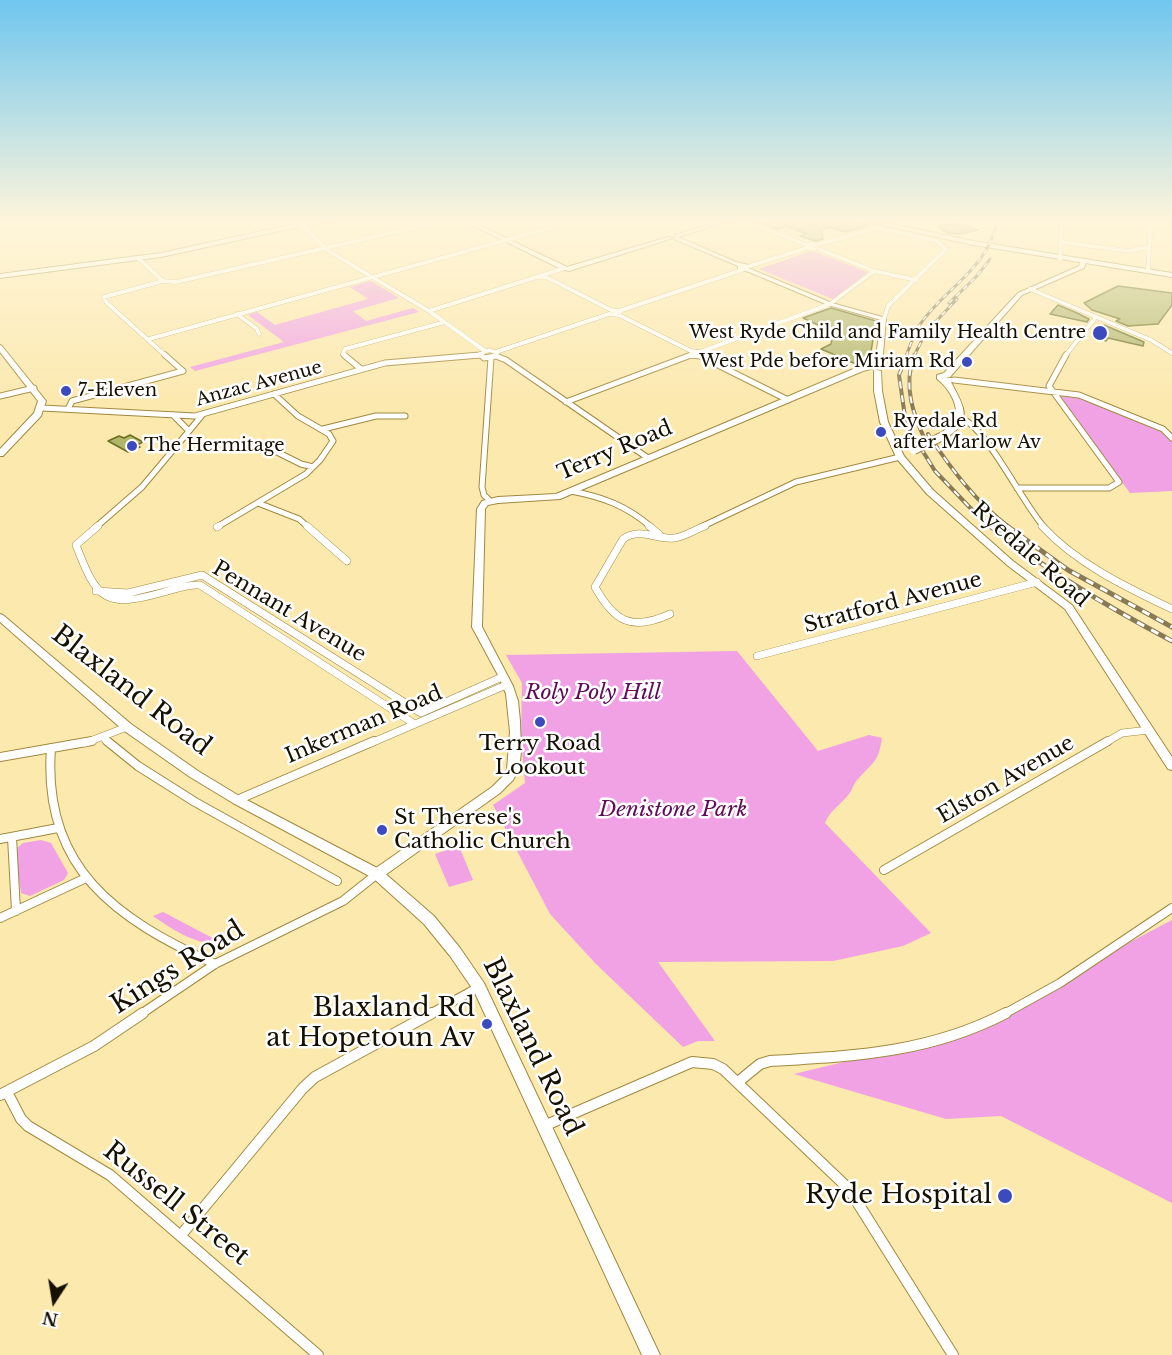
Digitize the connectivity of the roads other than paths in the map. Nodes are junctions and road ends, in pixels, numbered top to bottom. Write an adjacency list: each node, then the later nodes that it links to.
1 (155, 283): 21 (street)
2 (348, 283): 16 (street)
3 (382, 283): 13 (street)
4 (520, 283): 13 (street)
5 (557, 283): 14 (street)
6 (703, 283): 15 (street)
7 (782, 283): 12 (street)
8 (858, 283): 12 (street)
9 (913, 283): 18 (street, Ryedale Road)
10 (1044, 283): 11 (street)
11 (1030, 289): 17 (street); 32 (street)
12 (830, 304): 18 (street); 26 (street)
13 (429, 311): 19 (street)
14 (610, 312): 15 (street); 28 (street)
15 (619, 313): 24 (street)
16 (237, 314): 20 (street); 21 (street)
17 (1096, 317): 25 (street); 34 (street)
18 (884, 319): 31 (street, Ryedale Road)
19 (445, 322): 23 (street); 30 (street)
20 (259, 334)
21 (148, 339): 40 (street)
22 (0, 347): 33 (street)
23 (485, 351): 27 (street); 28 (street)
24 (691, 353): 26 (street); 38 (street)
25 (1172, 353)
26 (700, 354): 37 (street)
27 (480, 355): 28 (street, Anzac Avenue); 30 (street, Anzac Avenue)
28 (493, 358): 29 (street); 29 (street); 57 (street)
29 (512, 365): 38 (street)
30 (361, 369): 35 (street, Anzac Avenue)
31 (876, 369): 37 (street, Terry Road); 48 (street, Ryedale Road)
32 (949, 379): 34 (street); 43 (street)
33 (34, 388): 36 (street); 39 (street)
34 (1050, 391): 47 (street); 55 (street)
35 (274, 394): 41 (street, Anzac Avenue); 45 (street)
36 (0, 396)
37 (788, 399): 53 (street, Terry Road)
38 (566, 402): 53 (street)
39 (42, 408): 40 (street, Anzac Avenue); 51 (street)
40 (68, 409): 42 (street, Anzac Avenue)
41 (203, 414): 42 (street, Anzac Avenue); 46 (street)
42 (173, 415): 46 (street)
43 (961, 415): 50 (street, bridge); 55 (street)
44 (405, 416): 45 (street)
45 (323, 429): 54 (street)
46 (189, 431): 63 (street)
47 (1172, 438)
48 (894, 445): 50 (street); 52 (street, Ryedale Road)
49 (258, 449): 54 (street)
50 (914, 450): 52 (street)
51 (0, 454)
52 (900, 457): 60 (street); 62 (street, Ryedale Road)
53 (648, 459): 56 (street, Terry Road)
54 (313, 467): 58 (street)
55 (1017, 488): 64 (street)
56 (572, 491): 57 (street, Terry Road); 60 (street)
57 (490, 501): 68 (street)
58 (258, 503): 59 (street); 61 (street)
59 (217, 527)
60 (659, 534): 65 (street)
61 (347, 561)
62 (1036, 582): 67 (street, Stratford Avenue); 72 (street, Ryedale Road)
63 (96, 591): 69 (street, Pennant Avenue); 70 (street, Pennant Avenue)
64 (1172, 609)
65 (670, 614)
66 (0, 617): 71 (street, Blaxland Road)
67 (757, 656)
68 (504, 681): 69 (street, Inkerman Road); 70 (street, Inkerman Road); 82 (street)
69 (421, 713)
70 (413, 723): 77 (street, Inkerman Road)
71 (127, 727): 73 (street); 77 (street, Blaxland Road)
72 (1149, 730): 76 (street, Ryedale Road); 81 (street, Elston Avenue)
73 (104, 738): 74 (street); 84 (street)
74 (51, 748): 75 (street); 78 (street)
75 (0, 757)
76 (1172, 766)
77 (237, 800): 82 (street, Blaxland Road)
78 (58, 828): 79 (street); 83 (street)
79 (12, 837): 80 (street); 86 (street)
80 (0, 839)
81 (884, 870)
82 (377, 874): 88 (street, Kings Road); 89 (street, Blaxland Road)
83 (86, 878): 86 (street); 88 (street)
84 (337, 881)
85 (1172, 908): 90 (street)
86 (16, 911): 87 (street)
87 (0, 918)
88 (215, 964): 91 (street, Kings Road)
89 (479, 987): 92 (street, Blaxland Road); 93 (street)
90 (738, 1082): 92 (street); 96 (street)
91 (3, 1094): 93 (street, Russell Street)
92 (544, 1126): 95 (street, Blaxland Road)
93 (181, 1234): 94 (street, Russell Street)
94 (318, 1355)
95 (651, 1355)
96 (953, 1355)

